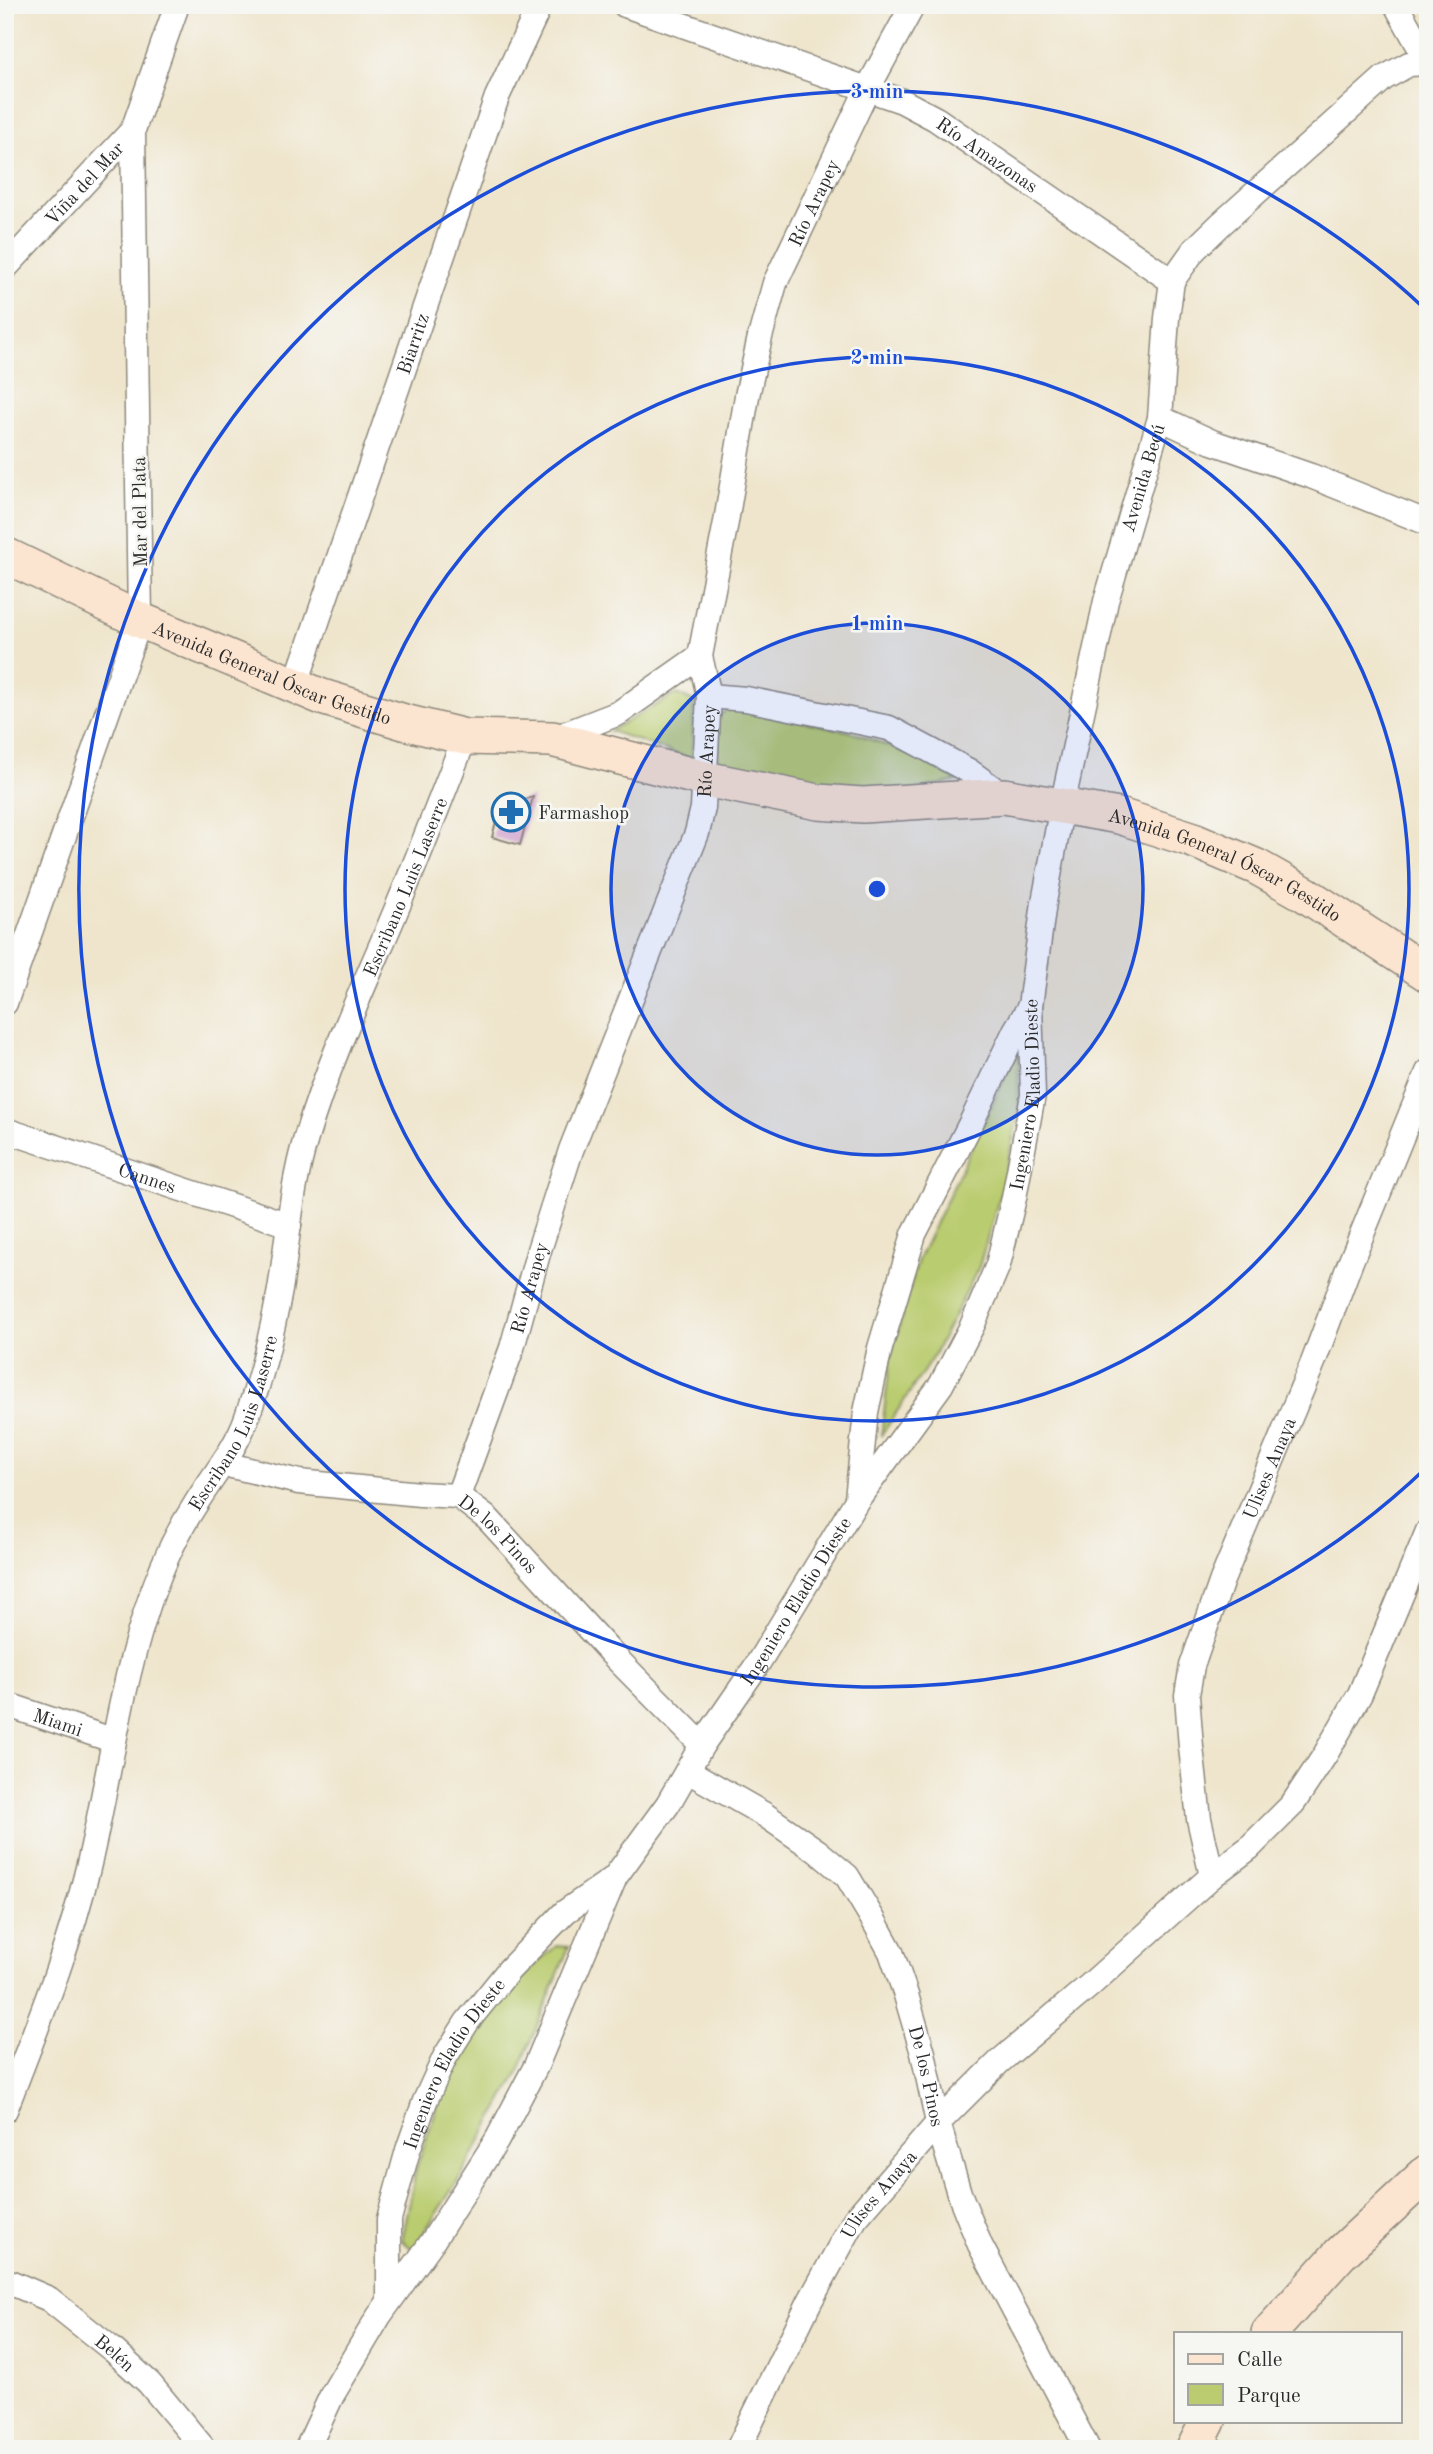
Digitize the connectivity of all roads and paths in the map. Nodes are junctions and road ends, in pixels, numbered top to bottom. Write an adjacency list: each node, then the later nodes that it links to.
1 (177, 5): 8 (street, Mar del Plata)
2 (540, 5): 16 (street, Biarritz)
3 (625, 5): 7 (street, Río Amazonas)
4 (913, 5): 7 (street, Río Arapey)
5 (1396, 5): 6 (street)
6 (1428, 63): 10 (street, Avenida Becú)
7 (868, 88): 10 (street, Río Amazonas); 15 (street, Río Arapey)
8 (133, 130): 9 (street, Viña del Mar); 14 (street, Mar del Plata)
9 (5, 268)
10 (1172, 281): 11 (street, Avenida Becú)
11 (1160, 418): 12 (street); 22 (street, Avenida Becú)
12 (1428, 523)
13 (5, 555): 14 (street, Avenida General Óscar Gestido)
14 (140, 620): 16 (street, Avenida General Óscar Gestido); 24 (street, Mar del Plata)
15 (699, 656): 17 (street, Río Arapey); 19 (street, Avenida General Óscar Gestido)
16 (295, 686): 18 (street, Avenida General Óscar Gestido)
17 (709, 696): 20 (street, Río Arapey); 21 (street, Avenida General Óscar Gestido)
18 (464, 737): 19 (street, Avenida General Óscar Gestido); 28 (street, Escribano Luis Laserre)
19 (552, 738): 20 (street, Avenida General Óscar Gestido)
20 (705, 779): 21 (street, Avenida General Óscar Gestido); 30 (street, Río Arapey)
21 (1004, 796): 22 (street, Avenida General Óscar Gestido)
22 (1062, 806): 23 (street, Avenida General Óscar Gestido); 25 (street, Avenida Becú)
23 (1428, 974)
24 (5, 1003)
25 (1030, 1006): 31 (street, Ingeniero Eladio Dieste); 31 (street, Ingeniero Eladio Dieste)
26 (1428, 1072): 37 (street, Ulises Anaya)
27 (5, 1130): 28 (street, Cannes)
28 (289, 1225): 29 (street, Escribano Luis Laserre)
29 (224, 1464): 30 (street, De los Pinos); 34 (street, Escribano Luis Laserre)
30 (458, 1496): 35 (street, De los Pinos)
31 (857, 1500): 35 (street, Ingeniero Eladio Dieste)
32 (1428, 1531): 37 (street, Ulises Anaya)
33 (5, 1704): 34 (street, Miami)
34 (112, 1740): 39 (street, Escribano Luis Laserre)
35 (702, 1745): 36 (street, Ingeniero Eladio Dieste)
36 (688, 1771): 38 (street, Ingeniero Eladio Dieste); 40 (street, De los Pinos)
37 (1212, 1876): 40 (street, Ulises Anaya)
38 (615, 1877): 43 (street, Ingeniero Eladio Dieste); 43 (street, Ingeniero Eladio Dieste)
39 (5, 2110)
40 (938, 2123): 48 (street, Ulises Anaya); 49 (street, De los Pinos)
41 (1428, 2172): 44 (street)
42 (5, 2280): 46 (street, Belén)
43 (389, 2299): 47 (street, Ingeniero Eladio Dieste)
44 (1270, 2332)
45 (1208, 2422): 50 (street)
46 (204, 2449)
47 (306, 2449)
48 (738, 2449)
49 (1088, 2449)
50 (1194, 2449)

